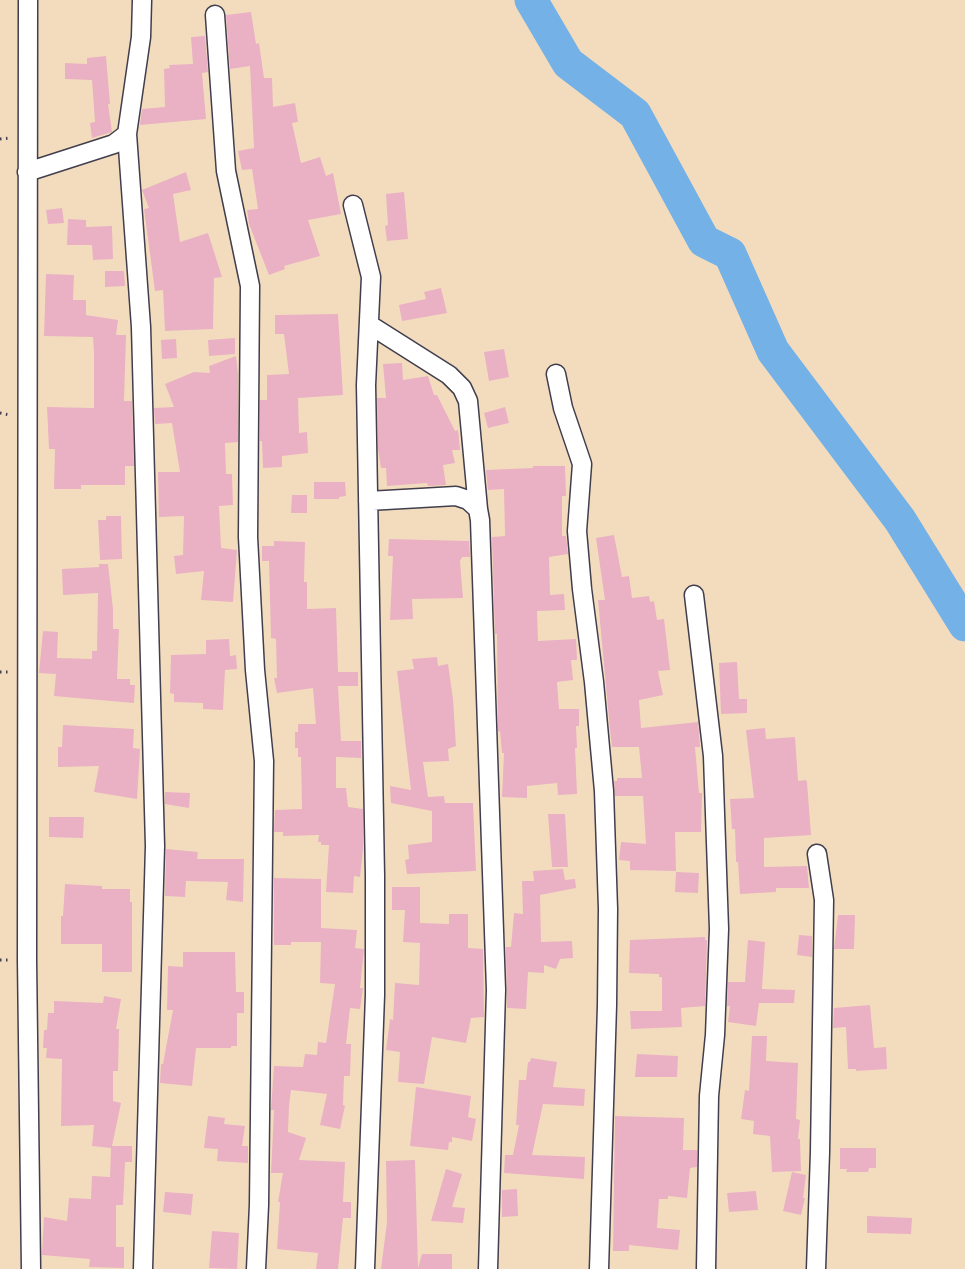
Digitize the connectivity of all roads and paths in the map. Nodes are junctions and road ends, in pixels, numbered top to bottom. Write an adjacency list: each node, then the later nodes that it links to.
1 (28, 0): 5 (street)
2 (142, 0): 4 (street)
3 (215, 15): 15 (street)
4 (127, 134): 5 (street); 14 (street)
5 (27, 172): 13 (street)
6 (353, 206): 7 (street)
7 (370, 325): 9 (street); 10 (street)
8 (556, 374): 18 (street)
9 (368, 501): 10 (street); 16 (street)
10 (478, 509): 17 (street)
11 (694, 595): 19 (street)
12 (817, 854): 20 (street)
13 (31, 1269)
14 (143, 1269)
15 (256, 1269)
16 (365, 1269)
17 (488, 1269)
18 (598, 1269)
19 (706, 1269)
20 (816, 1269)

